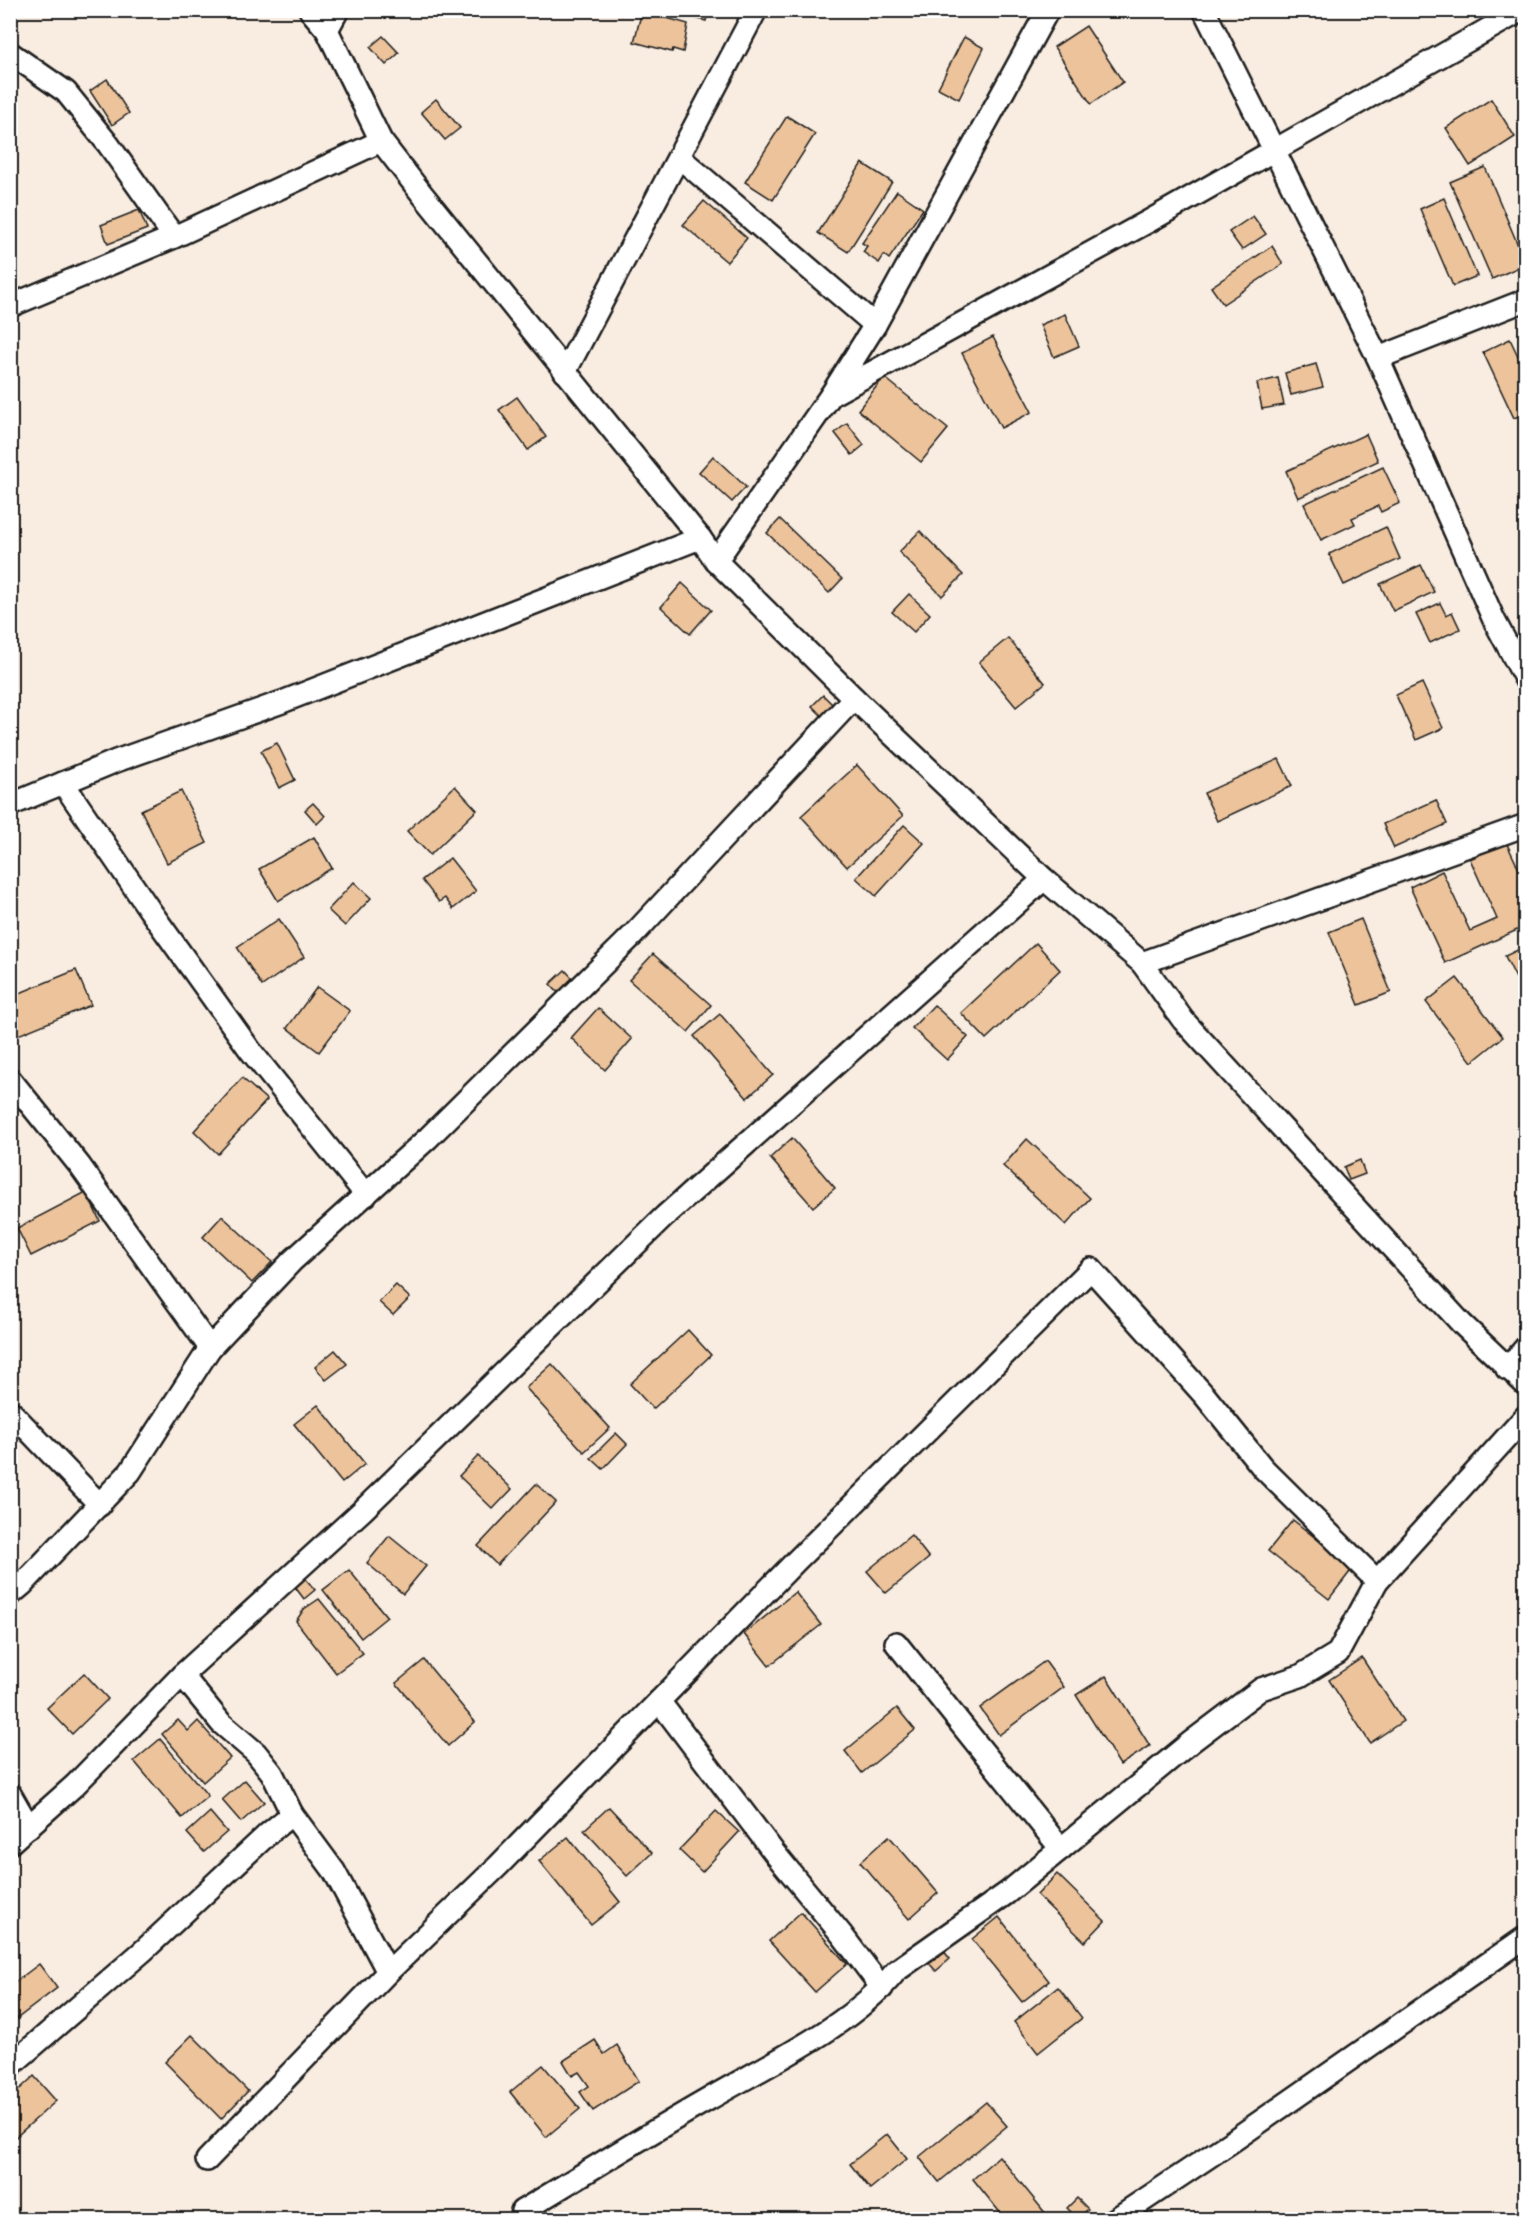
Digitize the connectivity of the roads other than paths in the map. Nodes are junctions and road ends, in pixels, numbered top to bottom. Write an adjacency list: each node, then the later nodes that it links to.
1 (310, 10): 7 (street)
2 (338, 10): 7 (street)
3 (756, 10): 11 (street)
4 (1048, 10): 15 (street)
5 (1204, 10): 10 (street)
6 (1522, 10): 10 (street)
7 (327, 30): 9 (street)
8 (10, 53): 12 (street)
9 (381, 141): 12 (street); 17 (street)
10 (1273, 152): 16 (street); 18 (street)
11 (679, 157): 15 (street); 17 (street)
12 (174, 237): 14 (street)
13 (1526, 300): 16 (street)
14 (10, 306)
15 (875, 325): 18 (street)
16 (1378, 358): 21 (street)
17 (565, 372): 19 (street)
18 (831, 395): 20 (street)
19 (700, 538): 20 (street); 23 (street)
20 (716, 561): 22 (street)
21 (1526, 680)
22 (854, 698): 26 (street); 29 (street)
23 (63, 783): 24 (street); 29 (street)
24 (10, 805)
25 (1526, 825): 27 (street)
26 (1044, 879): 27 (street); 40 (street)
27 (1143, 963): 32 (street)
28 (10, 1079): 31 (street)
29 (366, 1194): 31 (street)
30 (1526, 1347): 32 (street)
31 (210, 1348): 36 (street)
32 (1507, 1369): 33 (street)
33 (1526, 1385)
34 (10, 1411): 36 (street)
35 (1526, 1416): 37 (street)
36 (100, 1505): 38 (street)
37 (1377, 1581): 41 (street); 46 (street)
38 (10, 1595)
39 (896, 1643): 46 (street)
40 (182, 1676): 43 (street); 44 (street)
41 (659, 1701): 48 (street); 49 (street)
42 (10, 1794): 44 (street)
43 (292, 1814): 48 (street); 50 (street)
44 (29, 1827): 45 (street)
45 (10, 1843)
46 (1061, 1849): 49 (street)
47 (1526, 1937): 53 (street)
48 (388, 1972): 51 (street)
49 (882, 1988): 52 (street)
50 (10, 2066)
51 (207, 2160)
52 (522, 2211)
53 (1114, 2220)

